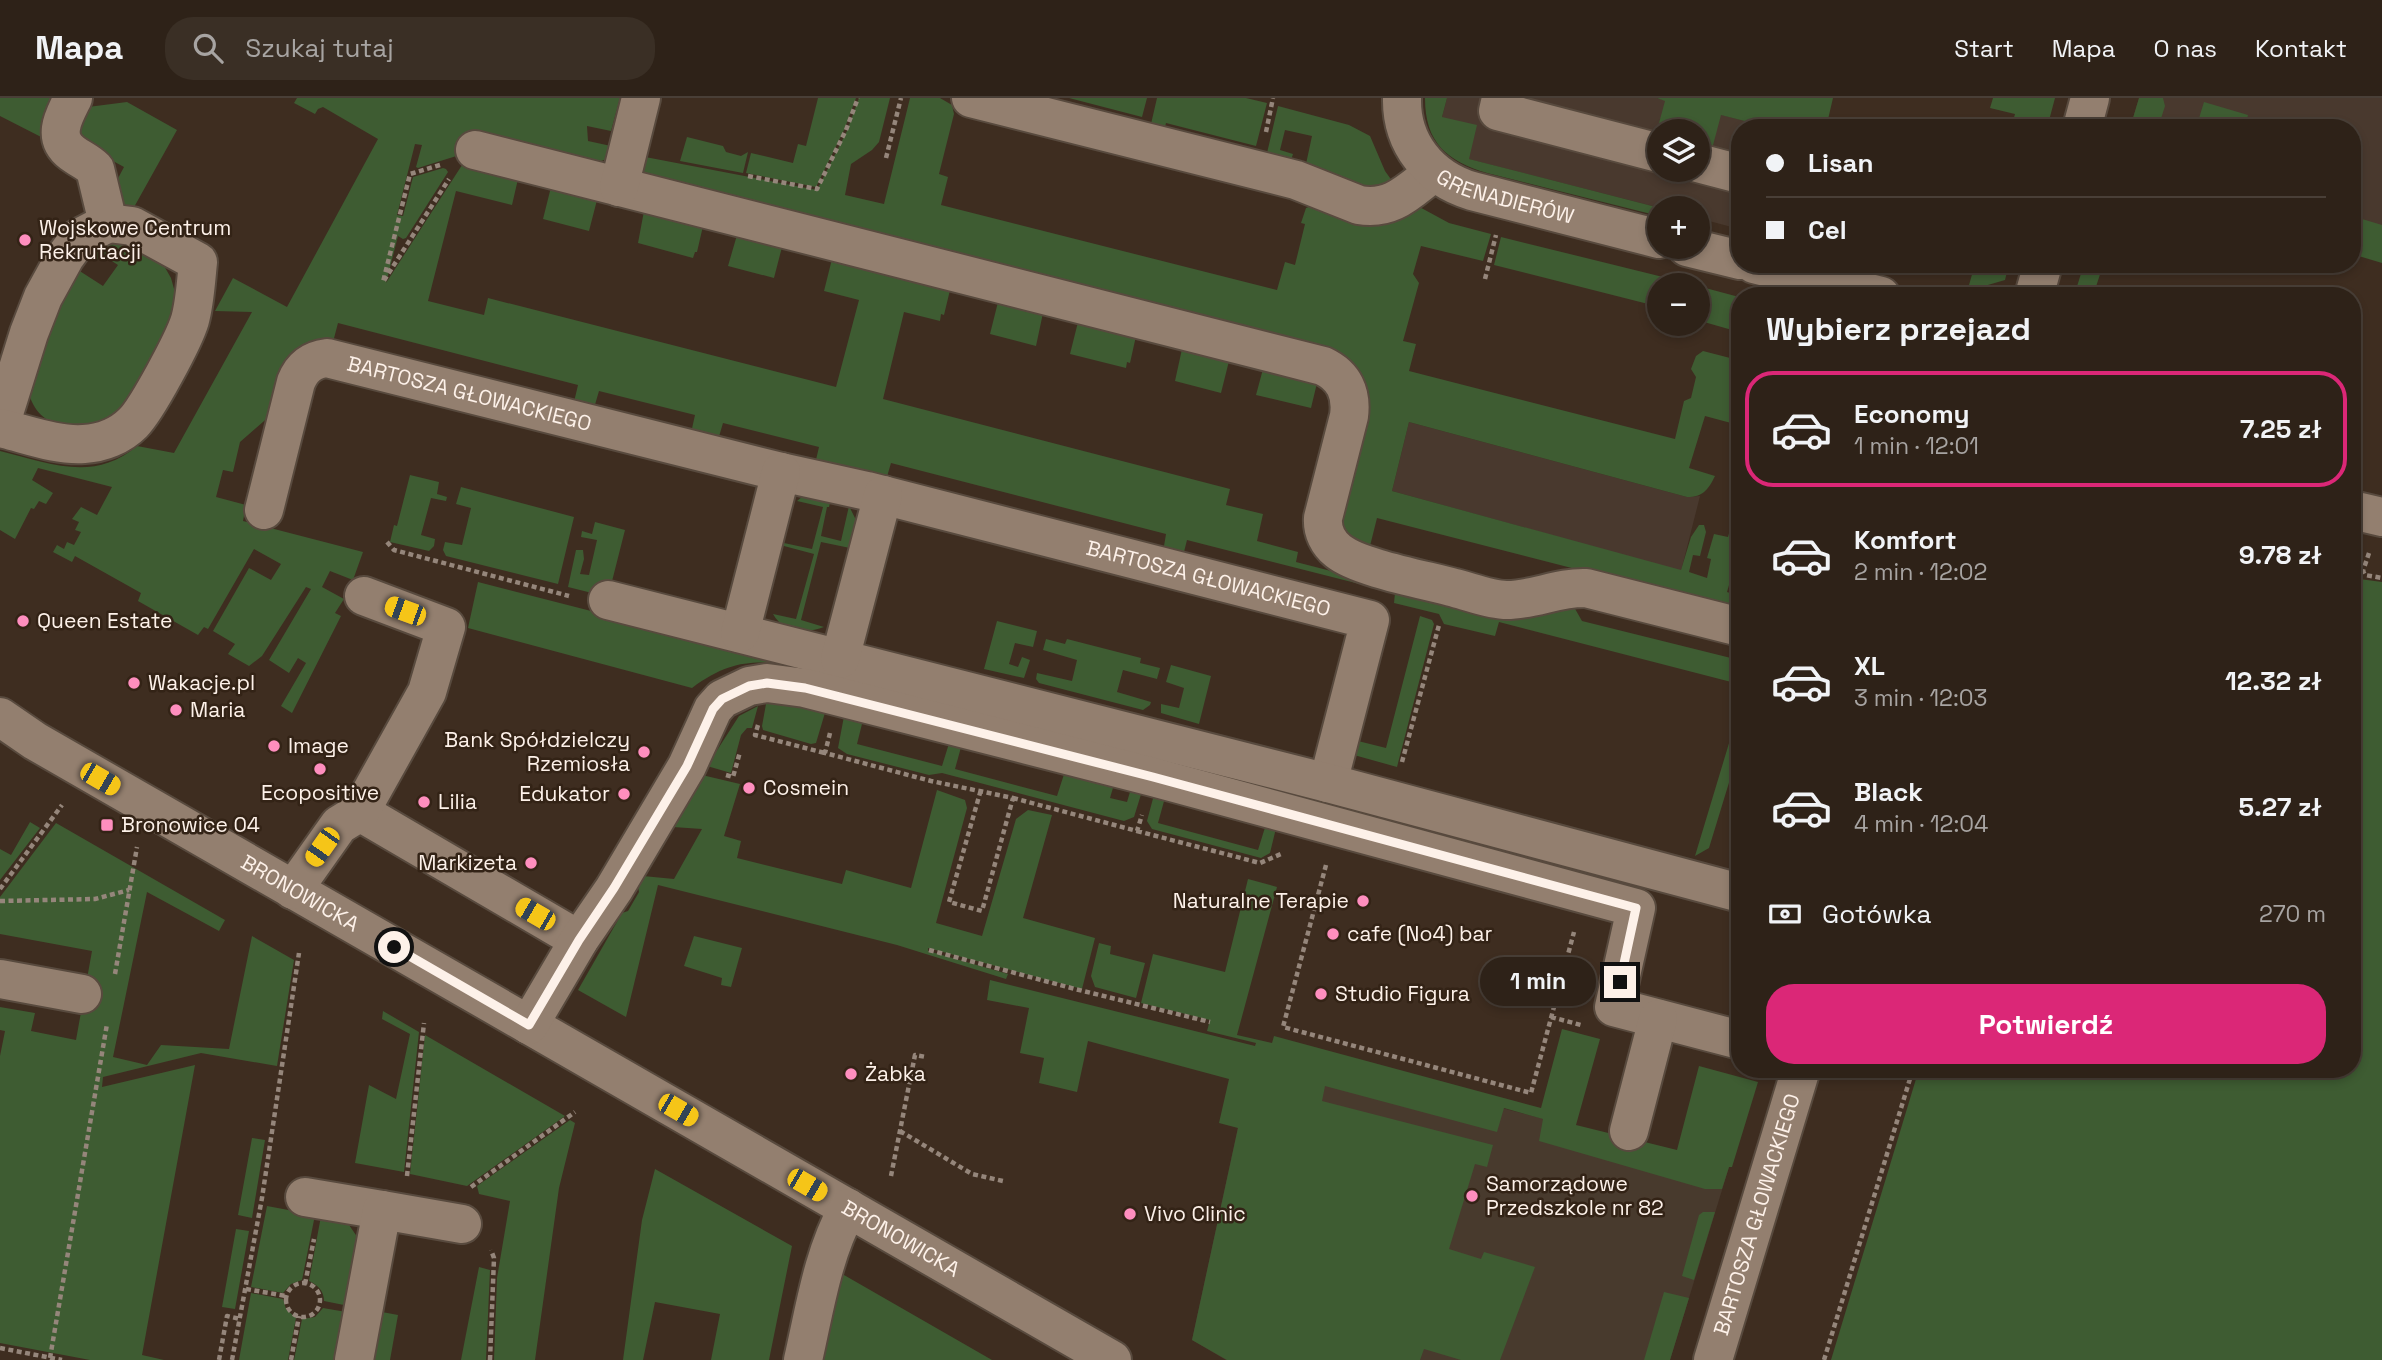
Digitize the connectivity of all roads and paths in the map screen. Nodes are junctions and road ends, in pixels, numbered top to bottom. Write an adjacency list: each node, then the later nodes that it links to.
1 (73, 98): 20 (street)
2 (641, 98): 19 (street)
3 (858, 98): 18 (path)
4 (901, 98): 14 (path)
5 (971, 98): 16 (street)
6 (1273, 98): 11 (path)
7 (1402, 98): 16 (street, GRENADIERÓW)
8 (1501, 98): 12 (street)
9 (2090, 98): 10 (street)
10 (2084, 119)
11 (1267, 126)
12 (1647, 150)
13 (468, 155): 13 (path); 19 (street)
14 (886, 158)
15 (1710, 166): 17 (street)
16 (1434, 172): 21 (street, GRENADIERÓW)
17 (1731, 172)
18 (737, 173)
19 (619, 187): 42 (street)
20 (108, 223): 30 (street); 30 (street)
21 (1647, 236)
22 (1495, 239): 27 (path)
23 (1710, 253): 24 (street)
24 (1731, 258)
25 (1769, 273): 28 (street)
26 (1836, 274): 28 (street); 29 (street)
27 (1485, 279)
28 (1790, 285)
29 (1863, 287)
30 (0, 427)
31 (781, 472): 32 (street, BARTOSZA GŁOWACKIEGO); 33 (street, BARTOSZA GŁOWACKIEGO); 43 (street)
32 (883, 495): 44 (street); 54 (street, BARTOSZA GŁOWACKIEGO)
33 (264, 510)
34 (2361, 512): 35 (street)
35 (2382, 517)
36 (387, 542): 40 (path)
37 (2364, 567): 38 (path)
38 (2382, 578)
39 (364, 596): 58 (street)
40 (608, 600): 43 (street)
41 (1437, 617): 51 (path)
42 (1731, 625)
43 (740, 633): 44 (street)
44 (840, 659): 54 (street)
45 (767, 683): 46 (street); 50 (path); 69 (street)
46 (840, 696): 50 (path); 53 (street)
47 (0, 717): 48 (street, BRONOWICKA)
48 (17, 735): 64 (street, BRONOWICKA)
49 (741, 746): 52 (path)
50 (825, 753): 55 (path)
51 (1400, 771)
52 (723, 775)
53 (1153, 777): 59 (path); 74 (street)
54 (1328, 783): 66 (street)
55 (980, 793): 56 (path); 56 (path)
56 (1013, 798): 59 (path)
57 (62, 806): 63 (path)
58 (360, 812): 64 (street); 69 (street)
59 (1137, 831): 60 (path)
60 (1284, 841)
61 (137, 847): 65 (path)
62 (1329, 852): 68 (path)
63 (0, 889)
64 (293, 890): 77 (street, BRONOWICKA)
65 (129, 891): 67 (path); 73 (path)
66 (1731, 891)
67 (0, 901)
68 (1576, 921)
69 (579, 940): 77 (street)
70 (929, 950): 75 (path)
71 (299, 953): 92 (path)
72 (0, 979): 73 (street)
73 (101, 998): 97 (path)
74 (1658, 1019): 78 (street); 84 (street)
75 (1210, 1022)
76 (424, 1023): 89 (path)
77 (529, 1025): 88 (street, BRONOWICKA)
78 (1731, 1038)
79 (926, 1057): 83 (path)
80 (1798, 1078): 106 (street, BARTOSZA GŁOWACKIEGO)
81 (1910, 1078): 107 (path)
82 (575, 1112): 90 (path)
83 (900, 1131): 85 (path); 86 (path)
84 (1629, 1131)
85 (891, 1176)
86 (1003, 1181)
87 (313, 1199): 89 (street); 91 (path)
88 (848, 1208): 104 (street); 105 (street, BRONOWICKA)
89 (393, 1212): 90 (street); 102 (street)
90 (461, 1223): 103 (path)
91 (305, 1284): 93 (path); 94 (path)
92 (246, 1289): 93 (path); 95 (path)
93 (286, 1296): 94 (path)
94 (299, 1316): 101 (path)
95 (240, 1319): 99 (path); 100 (path)
96 (0, 1348): 97 (path)
97 (50, 1358): 98 (path)
98 (62, 1360)
99 (219, 1360)
100 (232, 1360)
101 (291, 1360)
102 (354, 1360)
103 (490, 1360)
104 (803, 1360)
105 (1112, 1360)
106 (1713, 1360)
107 (1824, 1360)

